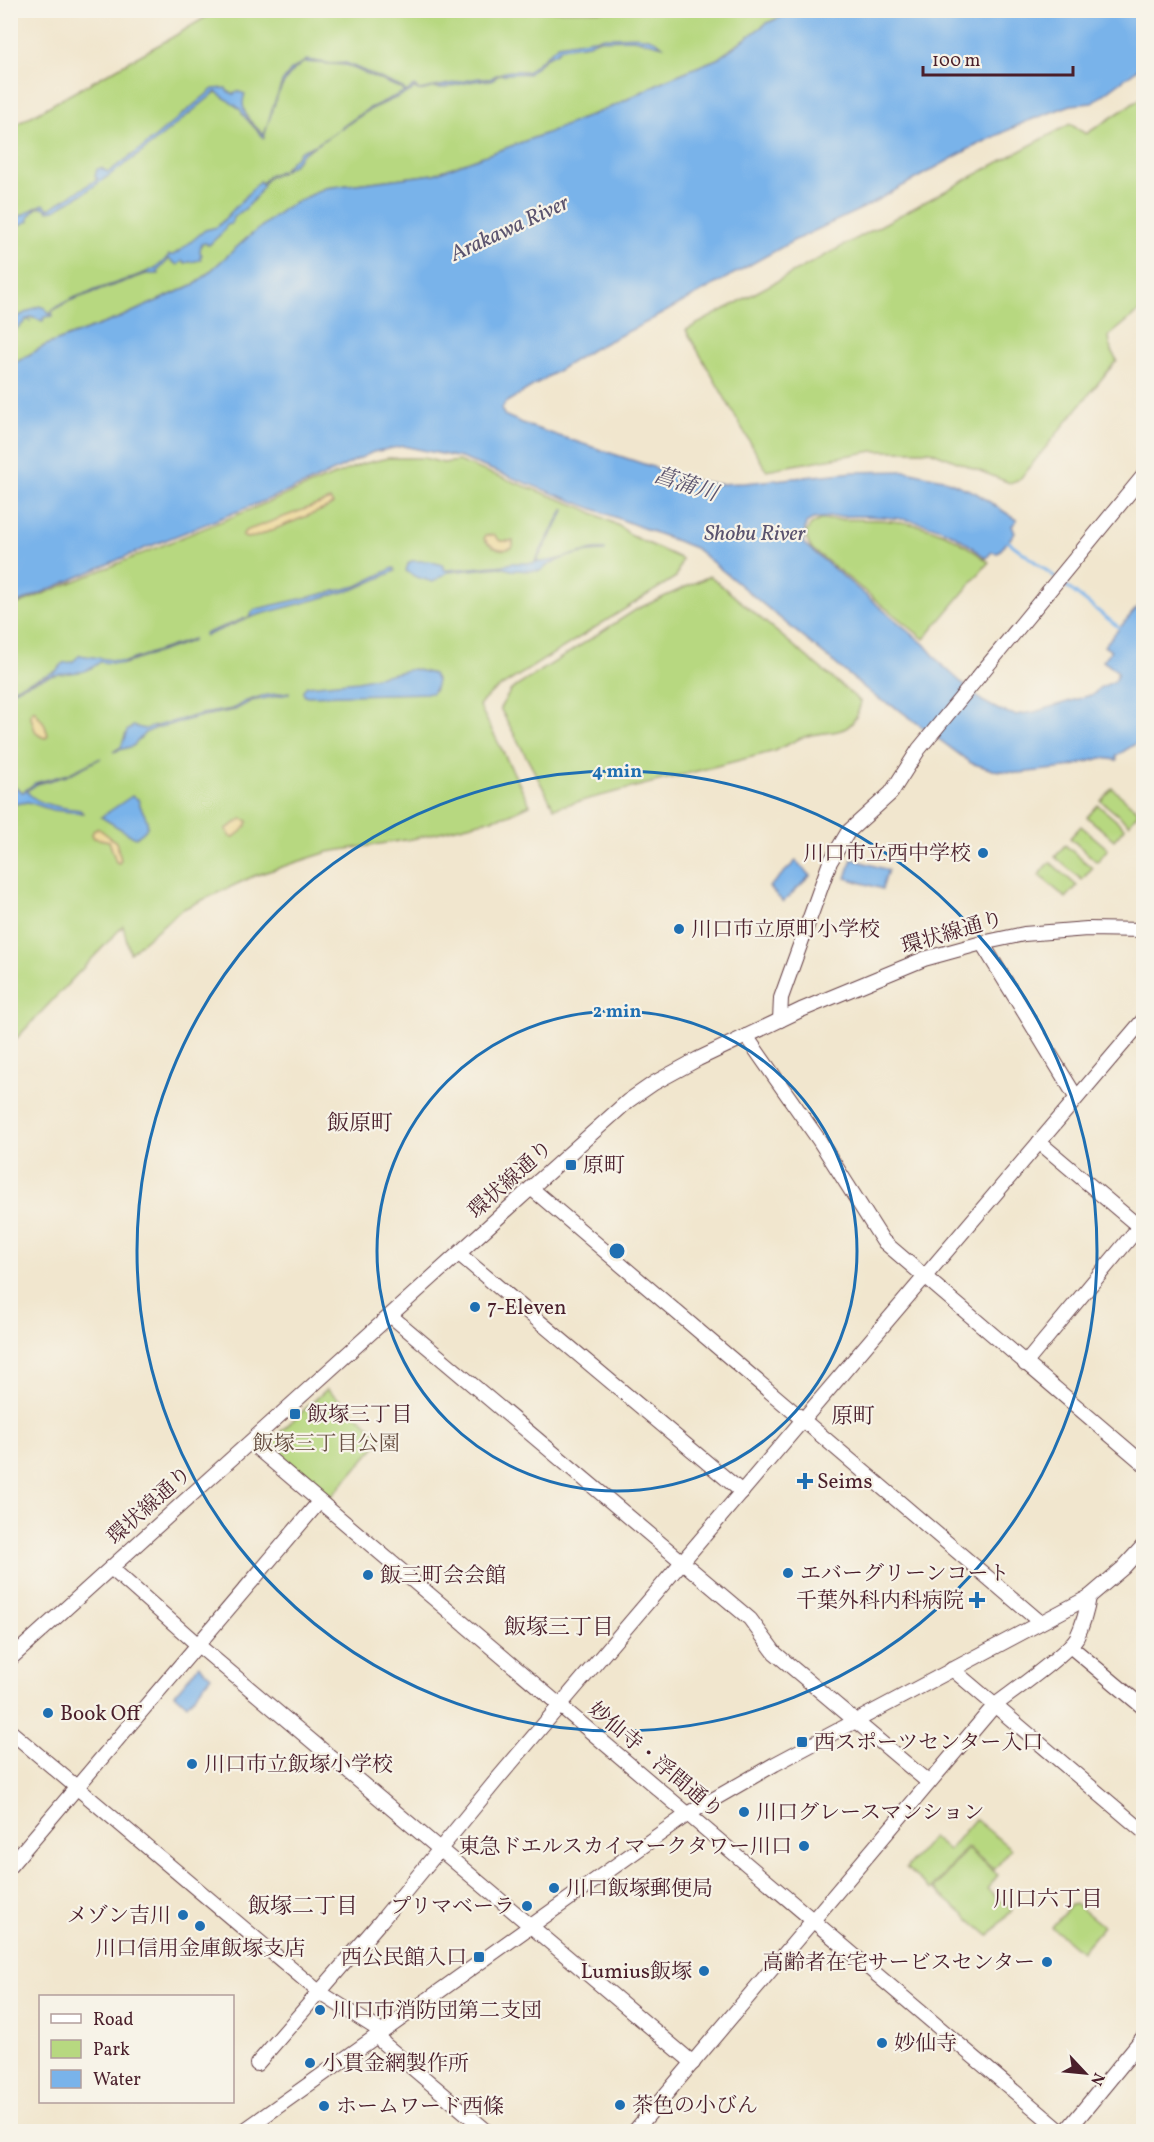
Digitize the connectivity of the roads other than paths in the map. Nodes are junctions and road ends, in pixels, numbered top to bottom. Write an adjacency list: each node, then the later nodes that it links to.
1 (1143, 475): 5 (street)
2 (1143, 930): 3 (street, 環状線通り)
3 (982, 942): 5 (street, 環状線通り); 7 (street)
4 (1143, 1019): 7 (street)
5 (780, 1020): 6 (street, 環状線通り)
6 (746, 1036): 9 (street, 環状線通り); 12 (street)
7 (1076, 1097): 8 (street)
8 (1039, 1142): 10 (street); 12 (street)
9 (531, 1188): 11 (street, 環状線通り); 15 (street)
10 (1142, 1226): 14 (street)
11 (459, 1254): 13 (street, 環状線通り); 18 (street)
12 (924, 1277): 14 (street); 15 (street)
13 (391, 1316): 16 (street, 環状線通り); 21 (street)
14 (1025, 1364): 17 (street)
15 (804, 1420): 18 (street); 24 (street)
16 (251, 1443): 19 (street, 妙仙寺・浮間通り); 22 (street, 環状線通り)
17 (1143, 1464)
18 (742, 1492): 21 (street)
19 (319, 1502): 25 (street); 30 (street, 妙仙寺・浮間通り)
20 (1143, 1545): 23 (street)
21 (681, 1562): 30 (street); 32 (street)
22 (111, 1568): 25 (street); 27 (street, 環状線通り)
23 (1089, 1597): 24 (street); 26 (street)
24 (1040, 1622): 28 (street)
25 (198, 1645): 35 (street); 38 (street)
26 (1070, 1646): 29 (street); 31 (street)
27 (10, 1659)
28 (952, 1669): 29 (street); 32 (street)
29 (994, 1706): 34 (street); 37 (street)
30 (561, 1707): 36 (street, 妙仙寺・浮間通り); 38 (street)
31 (1143, 1708)
32 (855, 1721): 34 (street); 36 (street)
33 (10, 1731): 35 (street)
34 (928, 1782): 40 (street)
35 (78, 1788): 39 (street); 42 (street)
36 (688, 1814): 40 (street, 妙仙寺・浮間通り); 41 (street)
37 (1143, 1832)
38 (440, 1848): 41 (street); 42 (street)
39 (10, 1866)
40 (812, 1920): 45 (street); 50 (street, 妙仙寺・浮間通り)
41 (531, 1926): 43 (street); 45 (street)
42 (319, 1992): 43 (street); 46 (street)
43 (379, 2036): 47 (street); 48 (street)
44 (1143, 2037): 50 (main road)
45 (693, 2063): 49 (street)
46 (257, 2064)
47 (242, 2132)
48 (488, 2132)
49 (634, 2132)
50 (1064, 2132)

